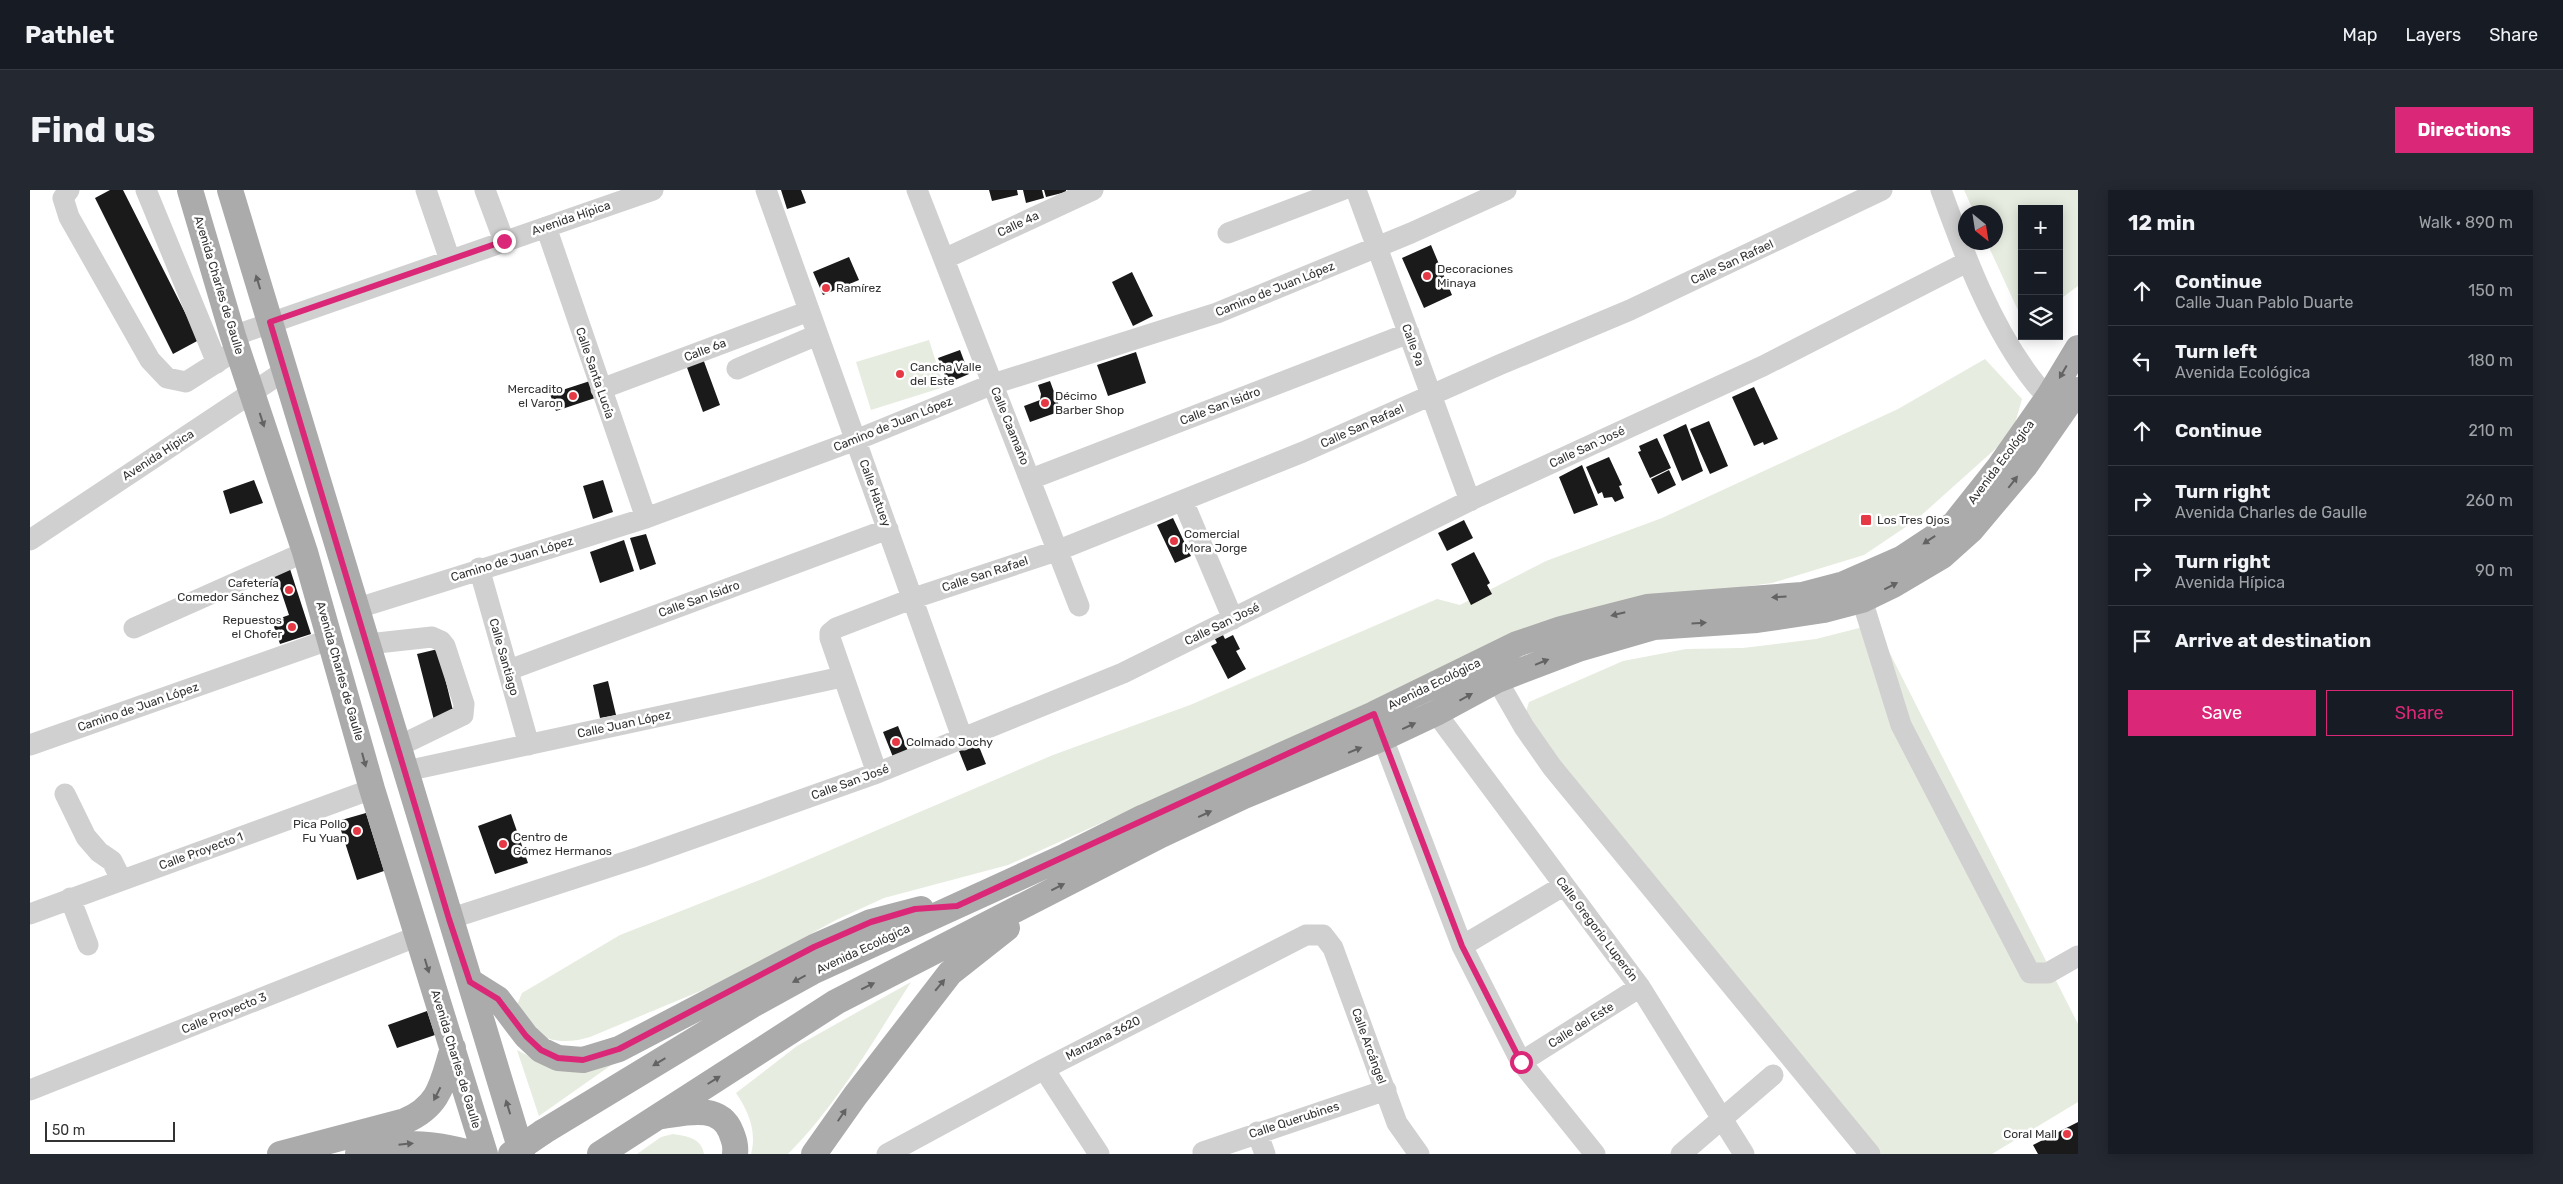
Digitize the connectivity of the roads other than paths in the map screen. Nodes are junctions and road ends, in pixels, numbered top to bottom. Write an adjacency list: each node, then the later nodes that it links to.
1 (69, 190): 28 (street, Avenida Hípica)
2 (146, 190): 28 (street)
3 (190, 190): 28 (main road, Avenida Charles de Gaulle)
4 (230, 190): 24 (main road, one-way to 4)
5 (426, 190): 21 (street)
6 (485, 190): 18 (street)
7 (653, 190): 16 (street, Avenida Hípica)
8 (766, 190): 23 (street, Calle Hatuey)
9 (917, 190): 20 (street, Calle Caamaño)
10 (1093, 190): 20 (street, Calle 4a)
11 (1342, 190): 17 (street)
12 (1356, 190): 19 (street, Calle 9a)
13 (1506, 190): 19 (street, Camino de Juan López)
14 (1882, 190): 34 (street, Calle San Rafael)
15 (1941, 190): 22 (street)
16 (546, 227): 18 (street, Avenida Hípica); 32 (street, Calle Santa Lucía)
17 (1228, 233)
18 (504, 241): 21 (street, Avenida Hípica)
19 (1377, 248): 25 (street, Calle 9a); 31 (street, Camino de Juan López)
20 (944, 259): 31 (street, Calle Caamaño)
21 (450, 260): 24 (street, Avenida Hípica)
22 (1967, 262): 35 (street); 39 (street, Calle San José)
23 (809, 311): 26 (street, Calle Hatuey); 32 (street, Calle 6a)
24 (270, 322): 28 (street, Avenida Hípica); 30 (main road)
25 (1409, 333): 34 (street, Calle 9a); 37 (street, Calle San Isidro)
26 (818, 335): 29 (street); 36 (street, Calle Hatuey)
27 (2078, 348): 35 (main road, Avenida Ecológica, one-way to 35)
28 (229, 349): 33 (main road, Avenida Charles de Gaulle)
29 (737, 369)
30 (286, 370): 33 (street, Avenida Hípica); 49 (main road)
31 (993, 384): 36 (street, Camino de Juan López); 37 (street, Calle Caamaño)
32 (601, 389): 40 (street, Calle Santa Lucía)
33 (253, 392): 42 (street, Avenida Hípica); 44 (main road, Avenida Charles de Gaulle, one-way to 44)
34 (1431, 395): 38 (street, Calle San Rafael); 39 (street, Calle 9a)
35 (2064, 399): 47 (main road, Avenida Ecológica, one-way to 35); 54 (main road, Avenida Ecológica, one-way to 54)
36 (856, 440): 40 (street, Camino de Juan López); 41 (street, Calle Hatuey)
37 (1031, 479): 43 (street, Calle Caamaño)
38 (1183, 501): 43 (street, Calle San Rafael); 50 (street)
39 (1470, 501): 50 (street, Calle San José)
40 (646, 518): 45 (street, Camino de Juan López)
41 (888, 528): 46 (street, Calle Hatuey); 55 (street, Calle San Isidro)
42 (30, 540)
43 (1059, 550): 46 (street, Calle San Rafael); 48 (street, Calle Caamaño)
44 (305, 552): 51 (street); 52 (main road, Avenida Charles de Gaulle)
45 (478, 568): 49 (street, Camino de Juan López); 55 (street, Calle Santiago)
46 (914, 598): 56 (street, Calle San Rafael); 62 (street, Calle Hatuey)
47 (1862, 600): 57 (main road, Avenida Ecológica, one-way to 47); 81 (street)
48 (1080, 606)
49 (358, 608): 53 (main road)
50 (1234, 619): 62 (street, Calle San José)
51 (134, 628)
52 (331, 639): 63 (street, Camino de Juan López); 68 (main road, Avenida Charles de Gaulle, one-way to 68)
53 (368, 644): 65 (main road); 65 (street)
54 (1517, 644): 57 (street); 58 (main road, Avenida Ecológica)
55 (509, 670): 64 (street, Calle Santiago)
56 (842, 677): 64 (street, Calle Juan López); 67 (street)
57 (1497, 680): 59 (main road, Avenida Ecológica, one-way to 57); 110 (street)
58 (1425, 689): 59 (street, Calle Gregorio Luperón); 60 (main road, Avenida Ecológica)
59 (1436, 713): 61 (main road, Avenida Ecológica, one-way to 59); 71 (street, Calle Gregorio Luperón)
60 (1374, 714): 61 (street); 74 (main road, Avenida Ecológica)
61 (1383, 738): 73 (main road, Avenida Ecológica, one-way to 61); 80 (street)
62 (963, 740): 67 (street, Calle San José)
63 (30, 745)
64 (529, 745): 66 (street, Calle Juan López)
65 (399, 746): 66 (main road)
66 (406, 771): 76 (main road)
67 (877, 773): 76 (street, Calle San José)
68 (372, 790): 70 (street, Calle Proyecto 1); 78 (main road, Avenida Charles de Gaulle)
69 (65, 794): 70 (street)
70 (122, 879): 72 (street, Calle Proyecto 1)
71 (1563, 886): 80 (street); 83 (street, Calle Gregorio Luperón)
72 (70, 898): 75 (street, Calle Proyecto 1); 79 (street)
73 (1032, 900): 90 (main road, Avenida Ecológica, one-way to 73); 102 (main road, one-way to 73)
74 (957, 906): 82 (main road); 98 (main road, Avenida Ecológica, one-way to 98, bridge)
75 (30, 914)
76 (449, 919): 82 (main road)
77 (1323, 935): 86 (street, Manzana 3620); 89 (street, Calle Arcángel)
78 (418, 936): 84 (main road, Avenida Charles de Gaulle, one-way to 84); 88 (street, Calle Proyecto 3)
79 (88, 945)
80 (1462, 946): 85 (street)
81 (2078, 956)
82 (470, 982): 99 (main road, one-way to 82)
83 (1640, 987): 85 (street, Calle del Este); 91 (street, Calle Gregorio Luperón)
84 (453, 1048): 94 (main road, one-way to 94); 97 (main road, Avenida Charles de Gaulle)
85 (1521, 1062): 107 (street)
86 (1044, 1069): 103 (street, Manzana 3620); 104 (street)
87 (1772, 1075): 91 (street)
88 (30, 1090)
89 (1386, 1090): 92 (street, Calle Querubines); 106 (street, Calle Arcángel)
90 (654, 1117): 100 (main road, Avenida Ecológica); 101 (main road)
91 (1722, 1117): 108 (street); 109 (street, Calle Gregorio Luperón)
92 (1257, 1132): 93 (street, Calle Querubines); 105 (street)
93 (1203, 1152)
94 (280, 1154)
95 (358, 1154): 96 (main road, one-way to 96)
96 (474, 1154)
97 (485, 1154)
98 (511, 1154)
99 (522, 1154)
100 (600, 1154)
101 (735, 1154)
102 (814, 1154)
103 (887, 1154)
104 (1099, 1154)
105 (1265, 1154)
106 (1419, 1154)
107 (1595, 1154)
108 (1682, 1154)
109 (1744, 1154)
110 (1870, 1154)

